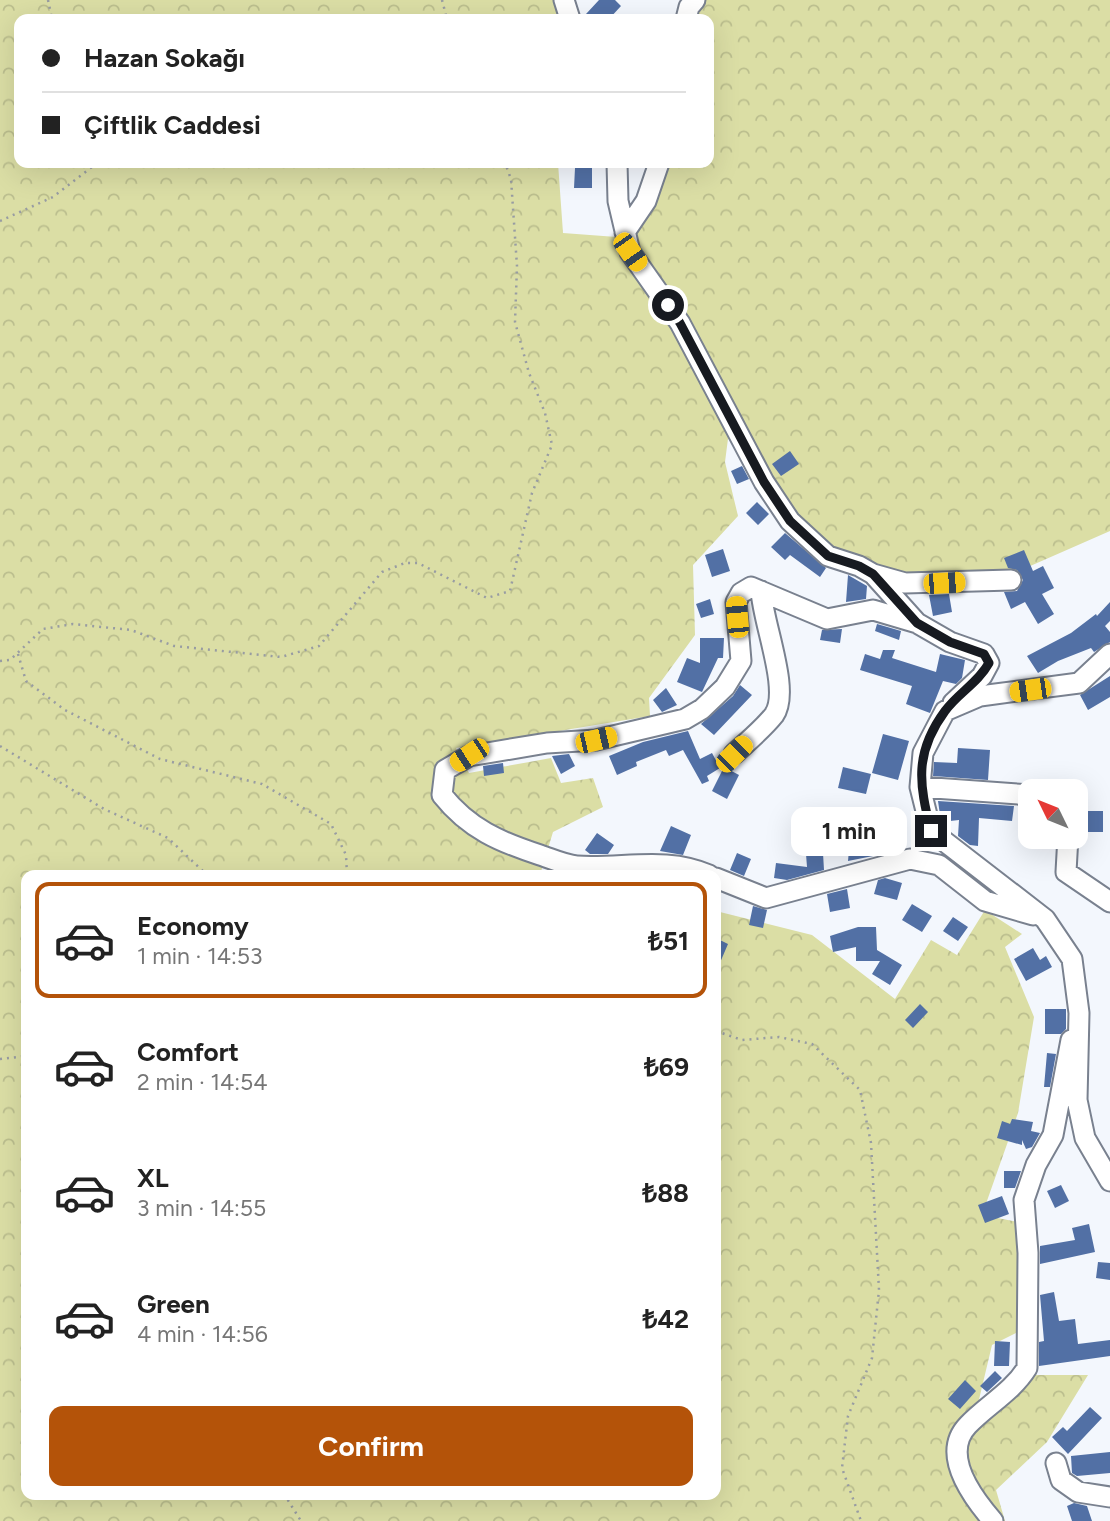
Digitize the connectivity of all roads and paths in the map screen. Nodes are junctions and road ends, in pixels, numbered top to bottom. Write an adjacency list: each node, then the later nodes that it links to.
1 (91, 168): 5 (path)
2 (507, 168): 11 (path)
3 (617, 168): 6 (street)
4 (657, 168): 6 (street)
5 (0, 221)
6 (625, 232): 7 (street)
7 (873, 574): 8 (street); 10 (street)
8 (1011, 580)
9 (761, 591): 10 (street); 16 (street); 22 (street)
10 (917, 623): 14 (street)
11 (18, 654): 13 (path); 21 (path)
12 (1110, 654): 14 (street)
13 (0, 661)
14 (945, 711): 17 (street)
15 (0, 746): 20 (path)
16 (734, 754)
17 (920, 787): 18 (street); 25 (street)
18 (1018, 794)
19 (1067, 849): 24 (street)
20 (202, 870)
21 (347, 870)
22 (698, 870)
23 (721, 880): 25 (street)
24 (1110, 902)
25 (1045, 919): 26 (street)
26 (1079, 1013): 30 (street); 36 (street)
27 (721, 1033): 35 (path)
28 (21, 1057): 29 (path)
29 (0, 1059)
30 (1110, 1181)
31 (1056, 1463): 32 (street)
32 (1110, 1497)
33 (288, 1500): 34 (path)
34 (300, 1520)
35 (861, 1521)
36 (993, 1521)

